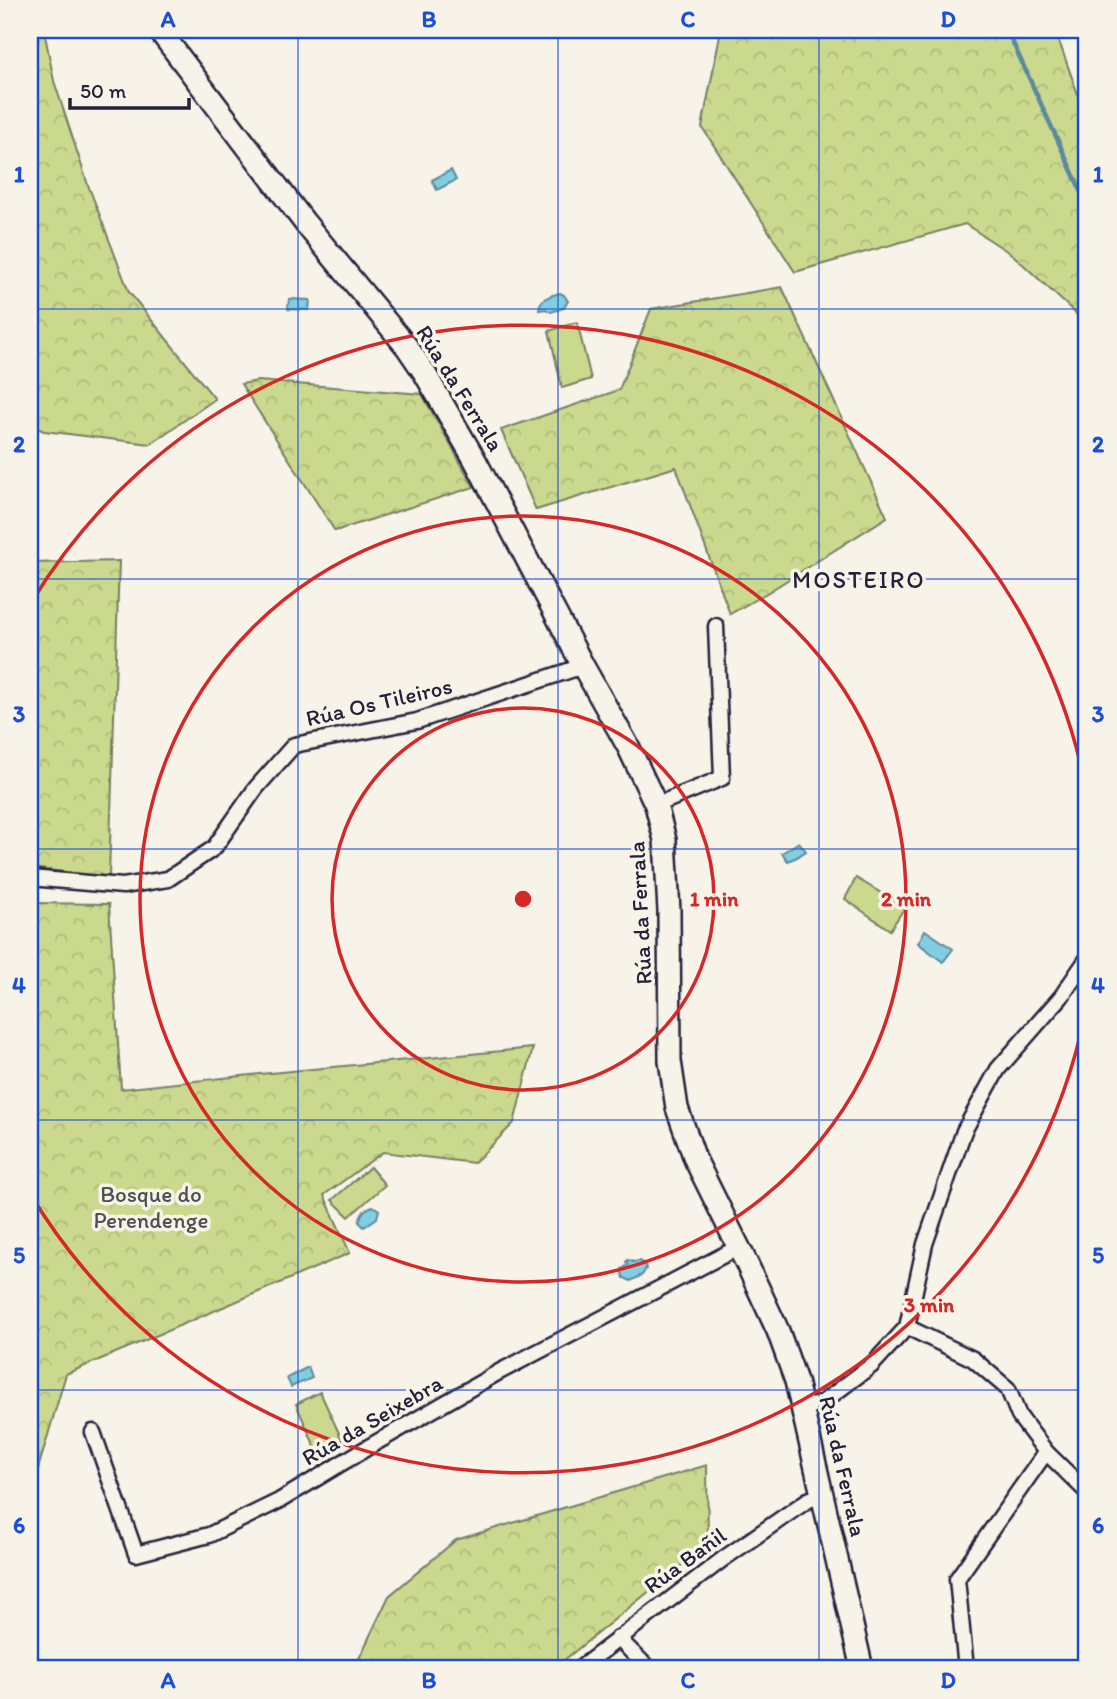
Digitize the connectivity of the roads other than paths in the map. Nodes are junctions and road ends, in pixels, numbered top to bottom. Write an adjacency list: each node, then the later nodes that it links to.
1 (159, 30): 3 (street, Rúa da Ferrala)
2 (716, 626): 4 (street)
3 (583, 666): 4 (street, Rúa da Ferrala); 5 (street, Rúa Os Tileiros)
4 (656, 805): 7 (street, Rúa da Ferrala)
5 (30, 878)
6 (1087, 959): 8 (street)
7 (739, 1247): 9 (street, Rúa da Ferrala); 10 (street, Rúa da Seixebra)
8 (907, 1326): 9 (street); 11 (street)
9 (803, 1409): 13 (street, Rúa da Ferrala)
10 (93, 1432)
11 (1046, 1452): 12 (street); 18 (street)
12 (1087, 1492)
13 (822, 1495): 14 (street, Rúa Bañil); 17 (street, Rúa da Ferrala)
14 (618, 1638): 15 (street, Rúa Bañil); 16 (street)
15 (579, 1669)
16 (649, 1669)
17 (862, 1669)
18 (966, 1669)

